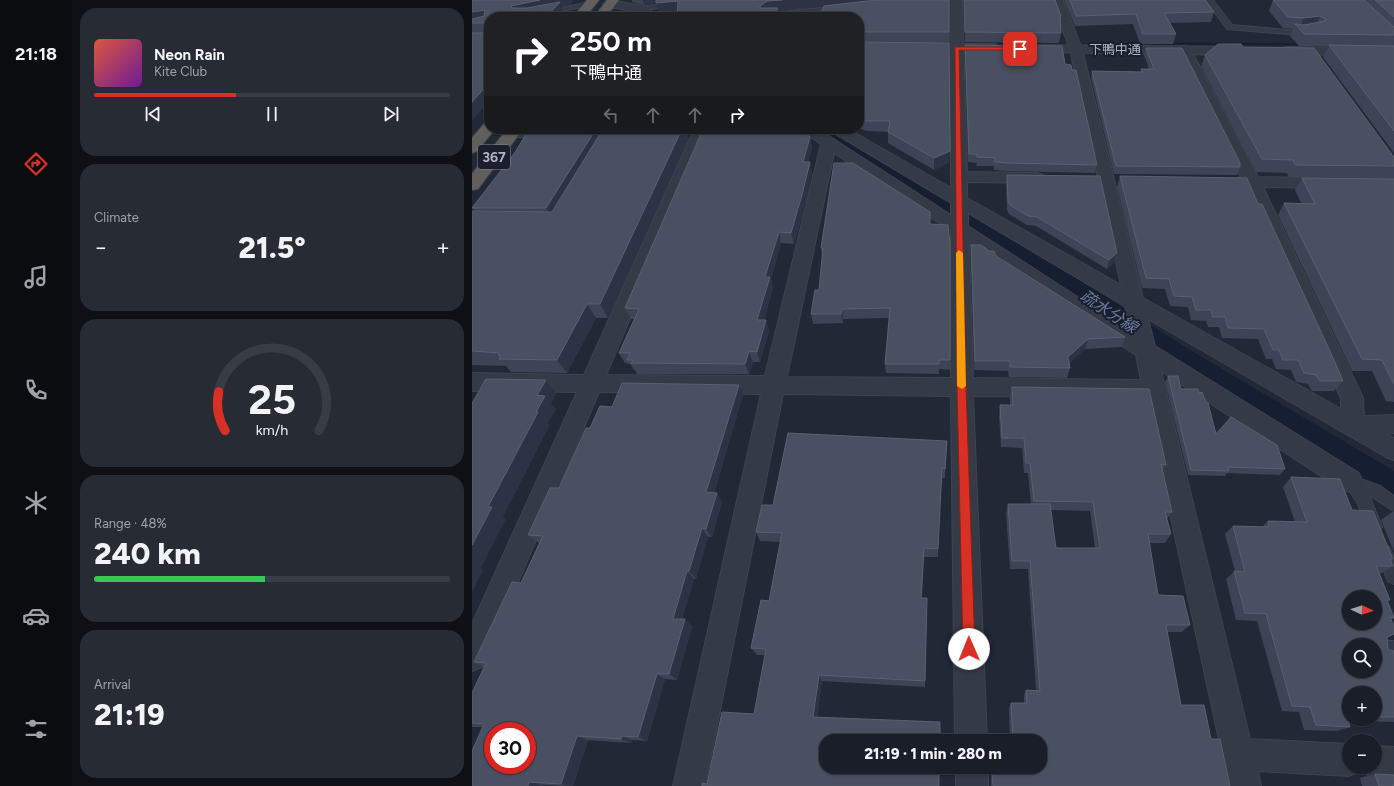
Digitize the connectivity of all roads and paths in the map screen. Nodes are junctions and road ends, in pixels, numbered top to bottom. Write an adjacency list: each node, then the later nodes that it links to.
1 (956, 0): 16 (street)
2 (1057, 0): 19 (street)
3 (1209, 0): 14 (lane)
4 (591, 2): 9 (lane); 10 (highway)
5 (611, 2): 7 (street); 11 (highway)
6 (679, 4): 7 (lane)
7 (640, 9): 12 (street)
8 (856, 11): 13 (street)
9 (544, 12)
10 (583, 12)
11 (604, 12)
12 (645, 12)
13 (842, 12)
14 (1315, 31)
15 (864, 47): 16 (street)
16 (956, 48): 17 (street); 35 (street)
17 (1004, 48)
18 (1020, 49): 19 (street, 下鴨中通)
19 (1076, 49): 20 (street, 下鴨中通); 43 (street)
20 (1185, 50): 21 (street, 下鴨中通); 38 (street)
21 (1255, 51)
22 (1271, 51): 23 (street)
23 (1310, 51): 24 (street); 25 (street)
24 (1394, 52)
25 (1319, 64)
26 (484, 133): 34 (highway, 367)
27 (511, 134): 40 (highway, 367)
28 (609, 134): 33 (lane)
29 (703, 134): 46 (street)
30 (817, 134): 47 (street)
31 (820, 134): 42 (street)
32 (821, 134): 41 (street)
33 (602, 145)
34 (472, 148)
35 (958, 177): 36 (street); 41 (street)
36 (1052, 178)
37 (1221, 181): 38 (street)
38 (1252, 182): 39 (street); 51 (street)
39 (1347, 184)
40 (472, 185)
41 (959, 199): 42 (street); 43 (street)
42 (959, 229): 44 (street); 48 (street)
43 (1134, 302): 44 (street); 51 (street)
44 (1144, 350): 49 (street); 53 (street)
45 (472, 382): 46 (street)
46 (591, 383): 47 (street); 56 (street)
47 (774, 385): 48 (street); 63 (street)
48 (962, 387): 49 (street); 57 (street)
49 (1152, 389): 58 (street)
50 (1394, 424): 51 (street)
51 (1352, 426): 52 (street)
52 (1394, 450)
53 (1350, 481): 54 (lane); 55 (lane)
54 (1394, 504)
55 (1394, 576)
56 (472, 657)
57 (971, 734)
58 (1237, 754): 59 (street); 65 (street)
59 (1342, 760)
60 (1382, 762): 61 (street)
61 (1394, 763)
62 (972, 774): 64 (street)
63 (689, 786)
64 (972, 786)
65 (1245, 786)

